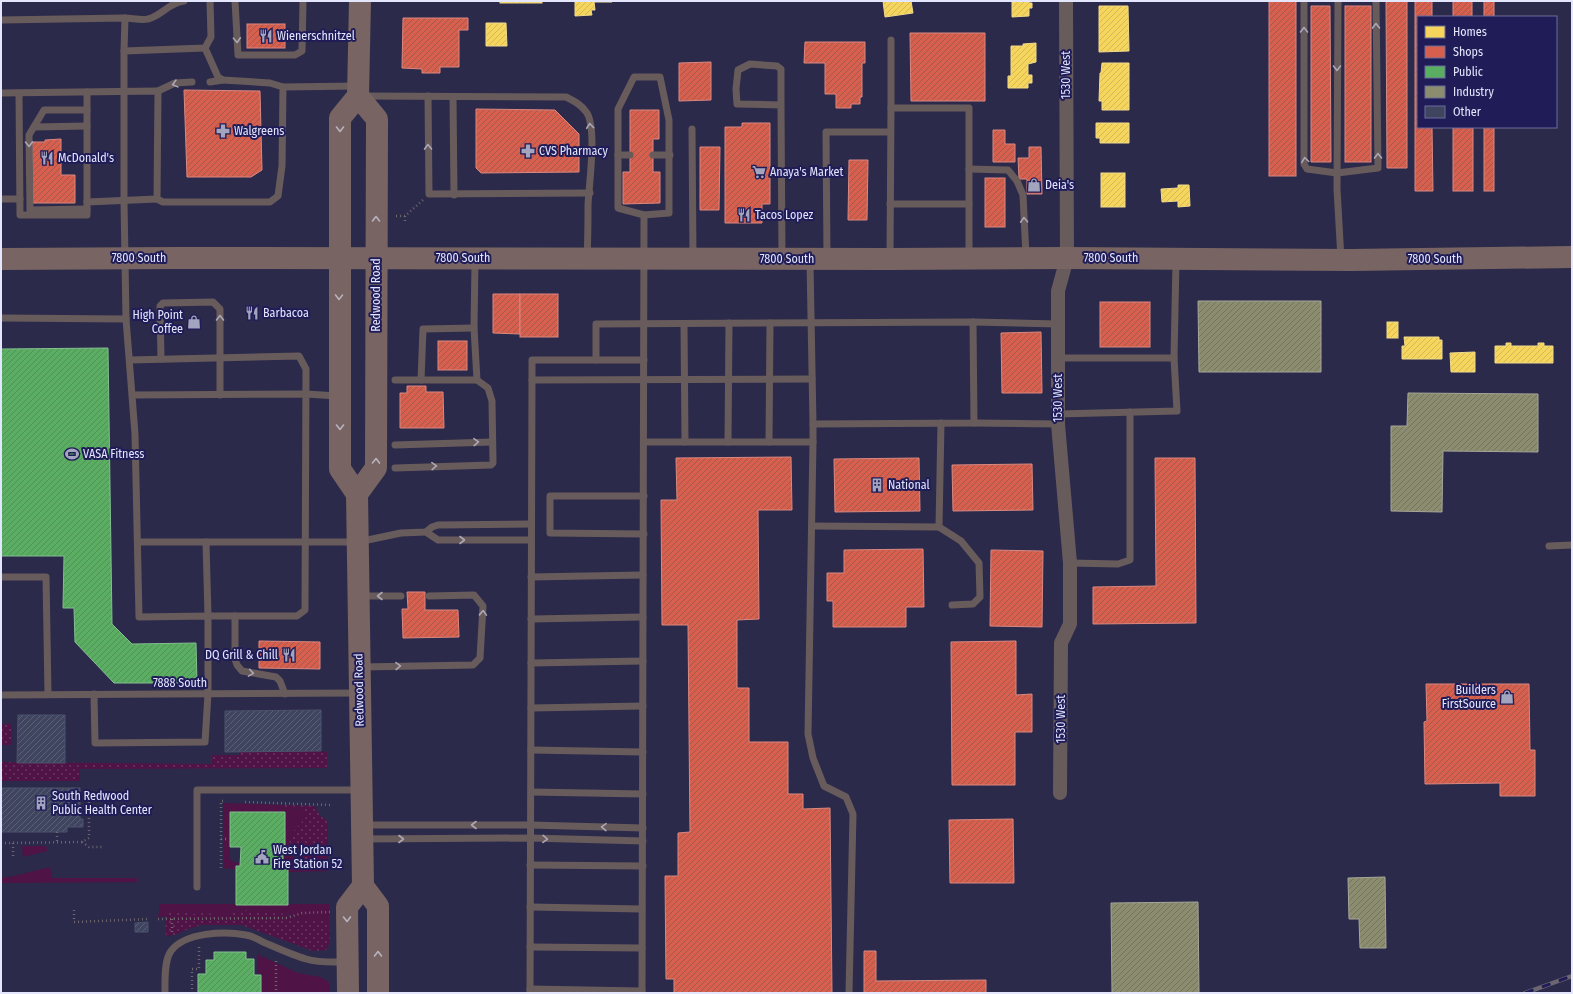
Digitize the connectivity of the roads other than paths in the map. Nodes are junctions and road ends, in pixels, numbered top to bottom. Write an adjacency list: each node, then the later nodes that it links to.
1 (184, 1): 10 (lane)
2 (210, 1): 13 (lane)
3 (235, 1): 4 (lane, one-way to 4)
4 (303, 1)
5 (360, 1): 20 (main road)
6 (1066, 1): 58 (street, 1530 West)
7 (1304, 1): 39 (lane, one-way to 7)
8 (1338, 1): 39 (lane, one-way to 39)
9 (1376, 1): 39 (lane, one-way to 9)
10 (125, 18): 11 (lane); 14 (lane)
11 (1, 20)
12 (891, 40): 28 (lane)
13 (205, 48): 14 (lane); 15 (lane)
14 (124, 51): 22 (lane)
15 (223, 80): 17 (lane); 18 (lane)
16 (192, 82): 19 (lane, one-way to 19)
17 (210, 82)
18 (283, 87): 20 (lane); 44 (lane)
19 (158, 91): 22 (lane); 44 (lane)
20 (358, 91): 25 (lane); 53 (main road, one-way to 53); 54 (main road, Redwood Road, one-way to 20)
21 (87, 92): 22 (lane); 24 (lane); 29 (lane)
22 (124, 92): 45 (lane)
23 (1, 93): 24 (lane)
24 (19, 93): 43 (lane)
25 (428, 96): 26 (lane); 41 (lane, one-way to 25)
26 (453, 96): 40 (lane, one-way to 26); 41 (lane)
27 (781, 105): 27 (lane); 62 (lane)
28 (891, 108): 33 (lane); 38 (lane)
29 (87, 110): 30 (lane); 31 (lane)
30 (87, 126): 31 (lane); 46 (lane)
31 (34, 127): 49 (lane, one-way to 49)
32 (692, 129): 61 (lane)
33 (890, 132): 47 (lane); 63 (lane)
34 (618, 155): 35 (lane); 37 (lane); 50 (lane)
35 (630, 155)
36 (653, 155): 37 (lane)
37 (670, 155): 50 (lane)
38 (969, 169): 48 (lane); 57 (lane, one-way to 38)
39 (1337, 173): 67 (lane)
40 (590, 193): 41 (lane); 56 (lane)
41 (454, 195)
42 (1, 199): 43 (lane)
43 (20, 199): 49 (lane)
44 (157, 199): 45 (lane)
45 (124, 201): 46 (lane); 52 (lane)
46 (87, 202): 49 (lane)
47 (890, 204): 48 (lane); 64 (lane)
48 (969, 204): 65 (lane)
49 (88, 209)
50 (644, 215): 60 (lane)
51 (1572, 257): 67 (main road, 7800 South)
52 (126, 258): 53 (main road, 7800 South); 59 (main road, 7800 South); 69 (lane)
53 (340, 258): 54 (main road, 7800 South); 97 (main road, one-way to 97)
54 (376, 258): 55 (main road, 7800 South); 111 (main road, Redwood Road, one-way to 54)
55 (475, 258): 56 (main road, 7800 South); 77 (lane)
56 (587, 258): 60 (main road, 7800 South)
57 (1026, 258): 58 (main road, 7800 South); 65 (main road, 7800 South)
58 (1067, 258): 66 (main road, 7800 South); 76 (street, 1530 West)
59 (1, 259)
60 (644, 259): 61 (main road, 7800 South); 73 (lane)
61 (693, 259): 62 (main road, 7800 South)
62 (782, 259): 63 (main road, 7800 South)
63 (818, 259): 64 (main road, 7800 South); 72 (lane)
64 (890, 259): 65 (main road, 7800 South)
65 (969, 259)
66 (1176, 259): 67 (main road, 7800 South); 80 (lane)
67 (1341, 260)
68 (1, 318): 69 (lane)
69 (126, 319): 82 (lane)
70 (973, 322): 72 (lane); 76 (lane); 101 (lane)
71 (770, 323): 72 (lane); 75 (lane); 93 (lane)
72 (811, 323): 85 (lane)
73 (644, 324): 74 (lane); 83 (lane); 84 (lane)
74 (684, 324): 75 (lane); 91 (lane)
75 (729, 324): 92 (lane)
76 (1057, 324): 79 (street, 1530 West)
77 (474, 328): 87 (lane); 88 (lane)
78 (220, 358): 81 (lane); 81 (lane, one-way to 81); 94 (lane); 96 (lane)
79 (1058, 358): 80 (lane); 99 (street, 1530 West)
80 (1174, 358): 98 (lane)
81 (161, 359): 82 (lane)
82 (130, 360): 95 (lane)
83 (596, 360): 84 (lane); 89 (lane)
84 (644, 360): 90 (lane)
85 (812, 379): 93 (lane); 102 (lane)
86 (395, 380): 87 (lane)
87 (421, 380): 88 (lane)
88 (477, 380): 103 (lane)
89 (532, 380): 90 (lane); 113 (lane)
90 (644, 380): 91 (lane); 104 (lane)
91 (684, 380): 92 (lane); 105 (lane)
92 (729, 380): 93 (lane); 106 (lane)
93 (769, 380): 107 (lane)
94 (306, 394): 96 (lane); 97 (lane); 121 (lane)
95 (133, 395): 96 (lane); 119 (lane)
96 (220, 395)
97 (340, 396): 111 (main road, one-way to 111)
98 (1130, 412): 99 (lane); 125 (lane)
99 (1058, 419): 101 (lane); 125 (street, 1530 West)
100 (941, 423): 101 (lane); 102 (lane); 115 (lane)
101 (974, 423)
102 (813, 424): 108 (lane)
103 (492, 442): 109 (lane, one-way to 103); 110 (lane, one-way to 103)
104 (644, 442): 105 (lane); 112 (lane)
105 (685, 442): 106 (lane)
106 (728, 442): 107 (lane)
107 (769, 442): 108 (lane)
108 (813, 442): 114 (lane)
109 (395, 445)
110 (395, 468)
111 (357, 494): 122 (main road, Redwood Road)
112 (644, 496): 117 (lane); 117 (lane)
113 (531, 524): 116 (lane); 118 (lane)
114 (812, 526): 115 (lane); 173 (lane)
115 (939, 527): 132 (lane)
116 (426, 532): 118 (lane, one-way to 118); 122 (lane)
117 (644, 534): 126 (lane)
118 (531, 540): 128 (lane)
119 (138, 542): 120 (lane); 133 (lane)
120 (206, 542): 121 (lane); 133 (lane)
121 (305, 542): 122 (lane); 134 (lane)
122 (358, 542): 129 (main road, Redwood Road)
123 (1572, 545): 124 (lane)
124 (1549, 546)
125 (1070, 563): 152 (street, 1530 West)
126 (644, 575): 128 (lane); 135 (lane)
127 (1, 577): 141 (lane)
128 (531, 577): 136 (lane)
129 (358, 596): 130 (lane, one-way to 129); 139 (main road, Redwood Road)
130 (401, 596)
131 (429, 596): 139 (lane, one-way to 131)
132 (952, 605)
133 (208, 616): 134 (lane); 143 (lane)
134 (235, 616): 144 (lane, one-way to 144)
135 (643, 617): 136 (lane); 137 (lane)
136 (531, 619): 138 (lane)
137 (643, 661): 138 (lane); 146 (lane)
138 (531, 663): 147 (lane)
139 (359, 667): 140 (main road, Redwood Road)
140 (359, 693): 144 (lane, 7888 South); 150 (main road, Redwood Road)
141 (48, 694): 142 (lane, 7888 South); 145 (lane, 7888 South)
142 (94, 694): 143 (lane, 7888 South); 143 (lane)
143 (208, 694): 144 (lane, 7888 South)
144 (285, 694)
145 (1, 695)
146 (643, 706): 147 (lane); 149 (lane)
147 (531, 708): 148 (lane)
148 (531, 750): 149 (lane); 151 (lane)
149 (643, 752): 153 (lane)
150 (361, 790): 156 (main road, Redwood Road); 162 (lane)
151 (531, 792): 153 (lane); 154 (lane)
152 (1060, 793)
153 (643, 794): 155 (lane)
154 (530, 825): 155 (lane, one-way to 154); 156 (lane, one-way to 156); 157 (lane)
155 (643, 828): 158 (lane)
156 (362, 832): 157 (lane, one-way to 157); 161 (main road, Redwood Road)
157 (530, 838): 158 (lane, one-way to 158); 159 (lane)
158 (643, 841): 160 (lane)
159 (530, 865): 160 (lane); 163 (lane)
160 (643, 866): 164 (lane)
161 (363, 886): 167 (main road, one-way to 167); 172 (main road, one-way to 161)
162 (197, 887)
163 (530, 907): 164 (lane); 165 (lane)
164 (642, 909): 166 (lane)
165 (530, 947): 166 (lane); 168 (lane)
166 (642, 948): 169 (lane)
167 (348, 962): 170 (lane); 171 (main road)
168 (530, 991): 169 (lane)
169 (642, 992)
170 (165, 993)
171 (348, 993)
172 (378, 993)
173 (849, 993)

